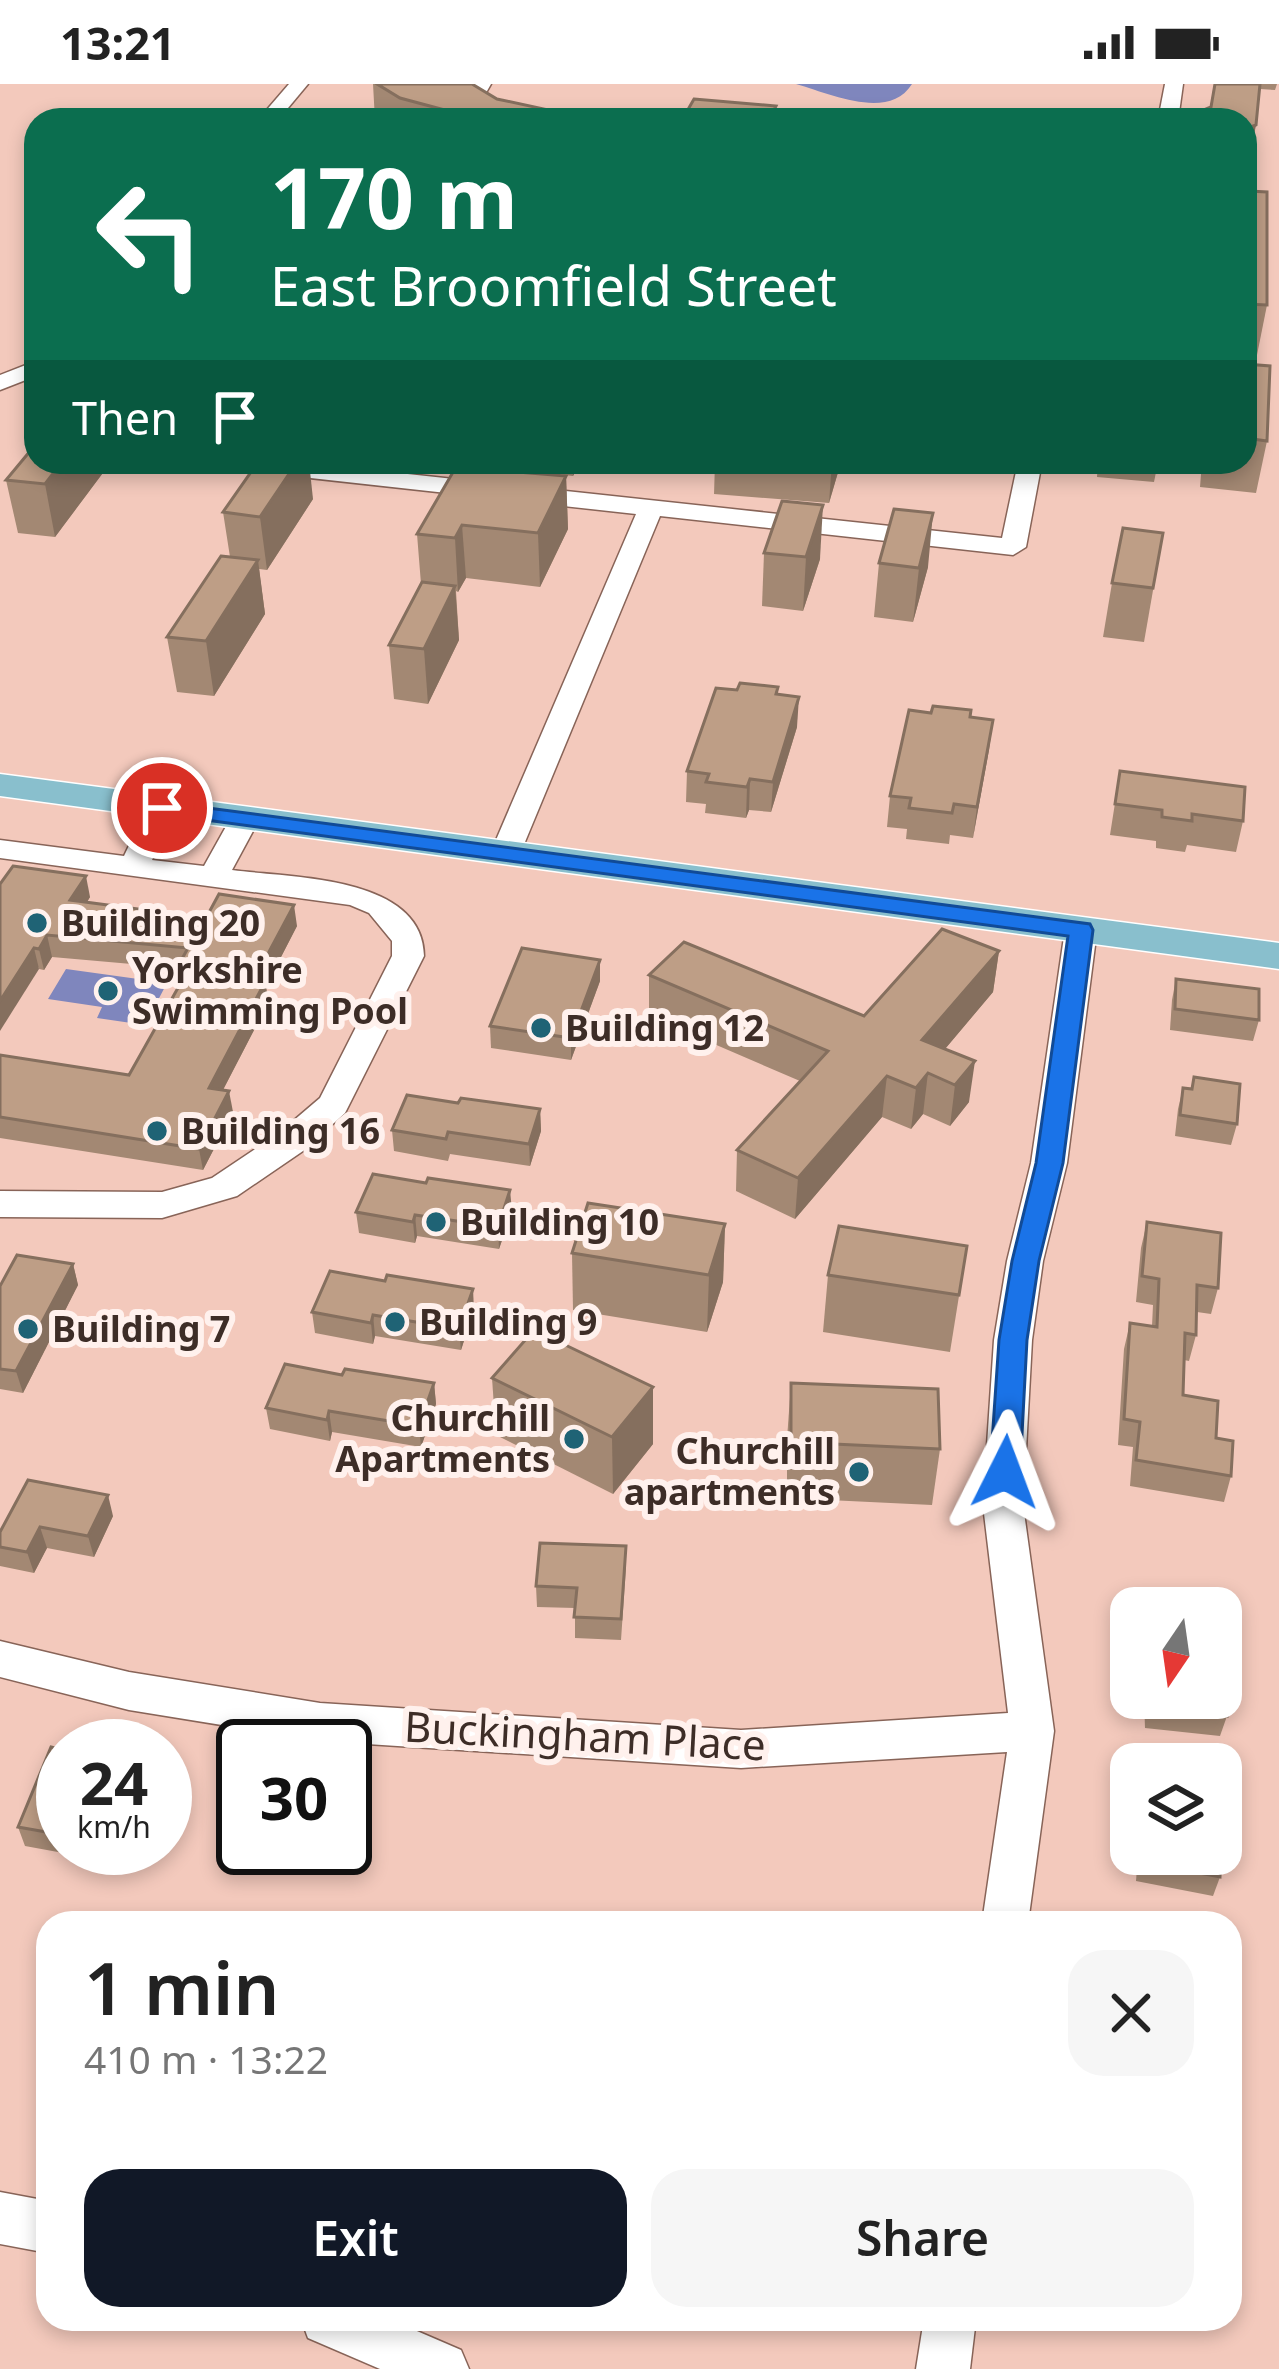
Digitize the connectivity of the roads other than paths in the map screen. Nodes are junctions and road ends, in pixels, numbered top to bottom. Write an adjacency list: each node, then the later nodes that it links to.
1 (299, 84): 3 (street)
2 (482, 84): 4 (street)
3 (278, 108)
4 (485, 108)
5 (371, 474): 7 (street)
6 (1028, 474): 7 (street)
7 (651, 509): 12 (street)
8 (0, 785): 9 (main road)
9 (162, 808): 10 (main road); 13 (street)
10 (244, 820): 12 (main road); 14 (street)
11 (0, 849): 13 (street)
12 (505, 854): 15 (main road)
13 (134, 866): 14 (street)
14 (213, 878): 17 (street)
15 (1081, 930): 16 (main road); 19 (street)
16 (1279, 956)
17 (0, 1204)
18 (0, 1659): 19 (street, Buckingham Place)
19 (1032, 1731): 20 (street)
20 (1007, 1911)
21 (0, 2218): 22 (street)
22 (36, 2225)
23 (355, 2331): 25 (street)
24 (948, 2331): 26 (street)
25 (442, 2369)
26 (943, 2369)

